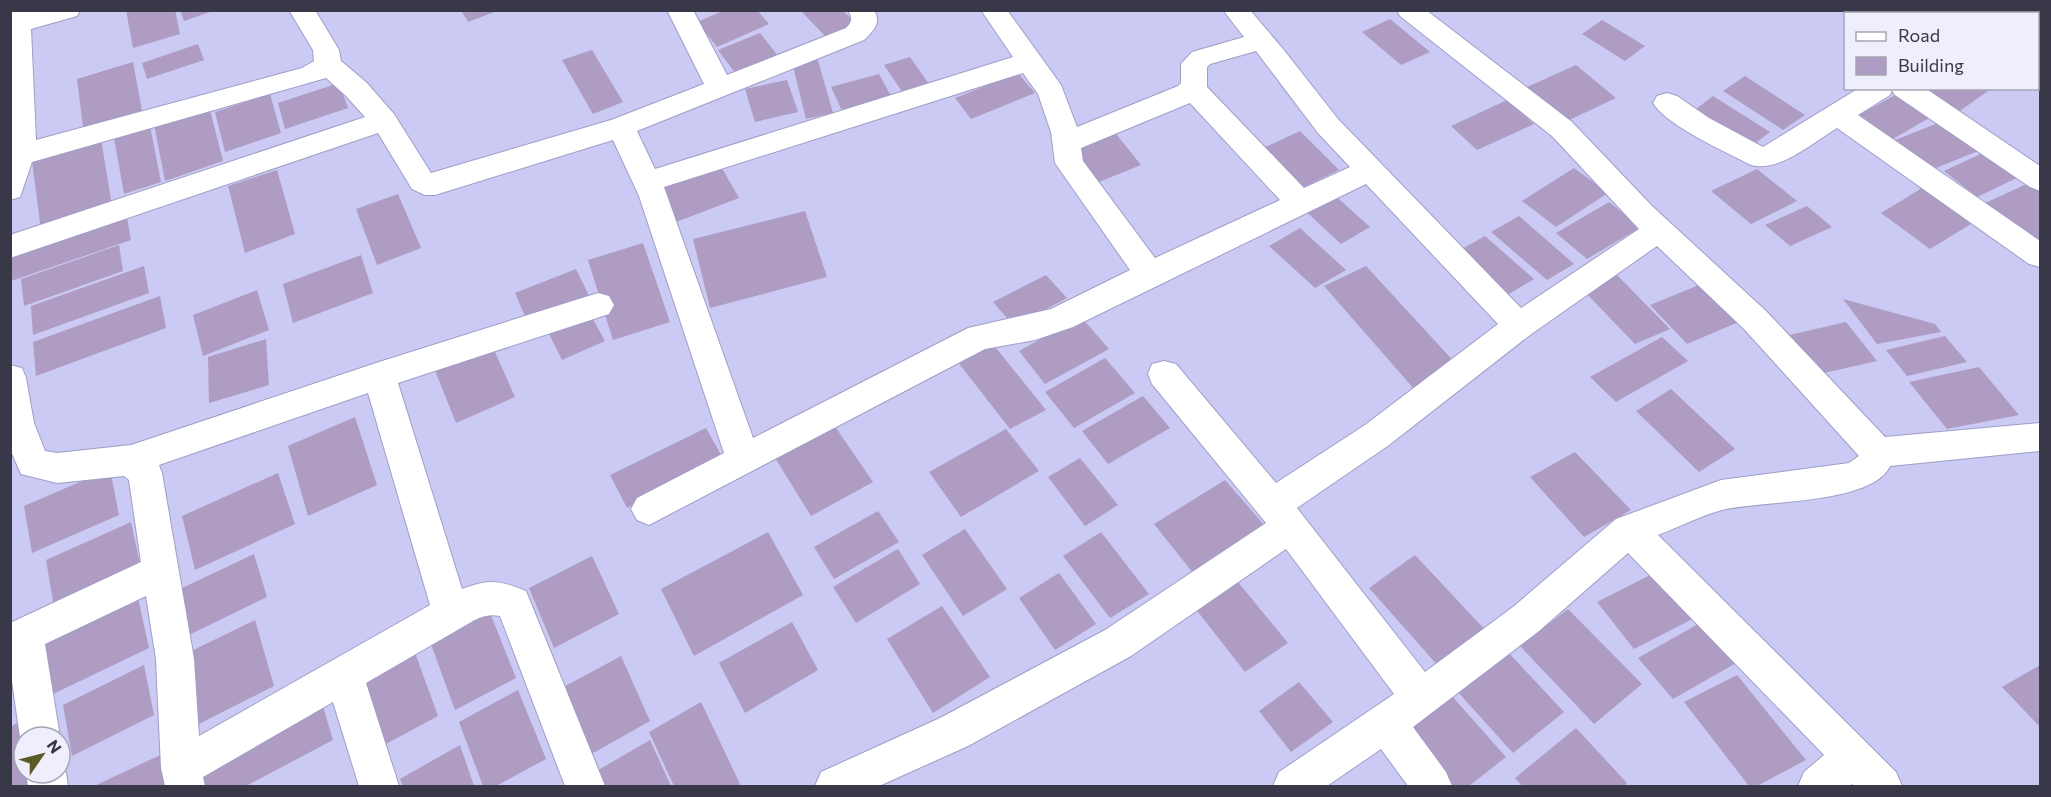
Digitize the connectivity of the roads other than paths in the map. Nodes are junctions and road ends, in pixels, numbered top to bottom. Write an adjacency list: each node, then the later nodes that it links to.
1 (68, 10): 8 (street)
2 (302, 10): 11 (street)
3 (680, 10): 12 (street)
4 (861, 10): 12 (street)
5 (993, 10): 10 (street)
6 (1235, 10): 9 (street)
7 (1410, 10): 27 (street)
8 (17, 17): 21 (street)
9 (1262, 41): 13 (street); 22 (street)
10 (1029, 61): 20 (street); 24 (street)
11 (328, 64): 18 (street); 21 (street)
12 (720, 88): 19 (street)
13 (1192, 88): 20 (street); 26 (street)
14 (1877, 90): 17 (street)
15 (1908, 90): 23 (street)
16 (1667, 103): 17 (street)
17 (1837, 114): 29 (street)
18 (384, 121): 19 (street); 28 (street)
19 (621, 127): 24 (street)
20 (1066, 143): 30 (street)
21 (20, 155): 25 (street)
22 (1369, 170): 26 (street); 32 (street)
23 (2040, 180)
24 (647, 182): 40 (street)
25 (10, 189)
26 (1300, 203): 30 (street)
27 (1659, 230): 32 (street); 38 (street)
28 (10, 247)
29 (2040, 256)
30 (1149, 274): 40 (street)
31 (598, 305): 34 (street)
32 (1519, 326): 42 (street)
33 (1164, 374): 42 (street)
34 (379, 375): 39 (street); 45 (street)
35 (10, 378): 36 (street)
36 (14, 424): 39 (street)
37 (2040, 437): 38 (street)
38 (1878, 453): 43 (street)
39 (131, 460): 44 (street)
40 (743, 460): 41 (street)
41 (650, 509)
42 (1281, 516): 48 (street); 55 (street)
43 (1629, 530): 48 (street); 51 (street)
44 (161, 571): 46 (street); 52 (street)
45 (451, 613): 47 (street); 54 (street)
46 (18, 639): 50 (street)
47 (344, 675): 52 (street); 53 (street)
48 (1421, 698): 49 (street)
49 (1386, 723): 56 (street); 57 (street)
50 (37, 725)
51 (1852, 758): 58 (street); 59 (street)
52 (183, 777)
53 (379, 786)
54 (585, 786)
55 (835, 786)
56 (1293, 786)
57 (1432, 786)
58 (1818, 786)
59 (1882, 786)

